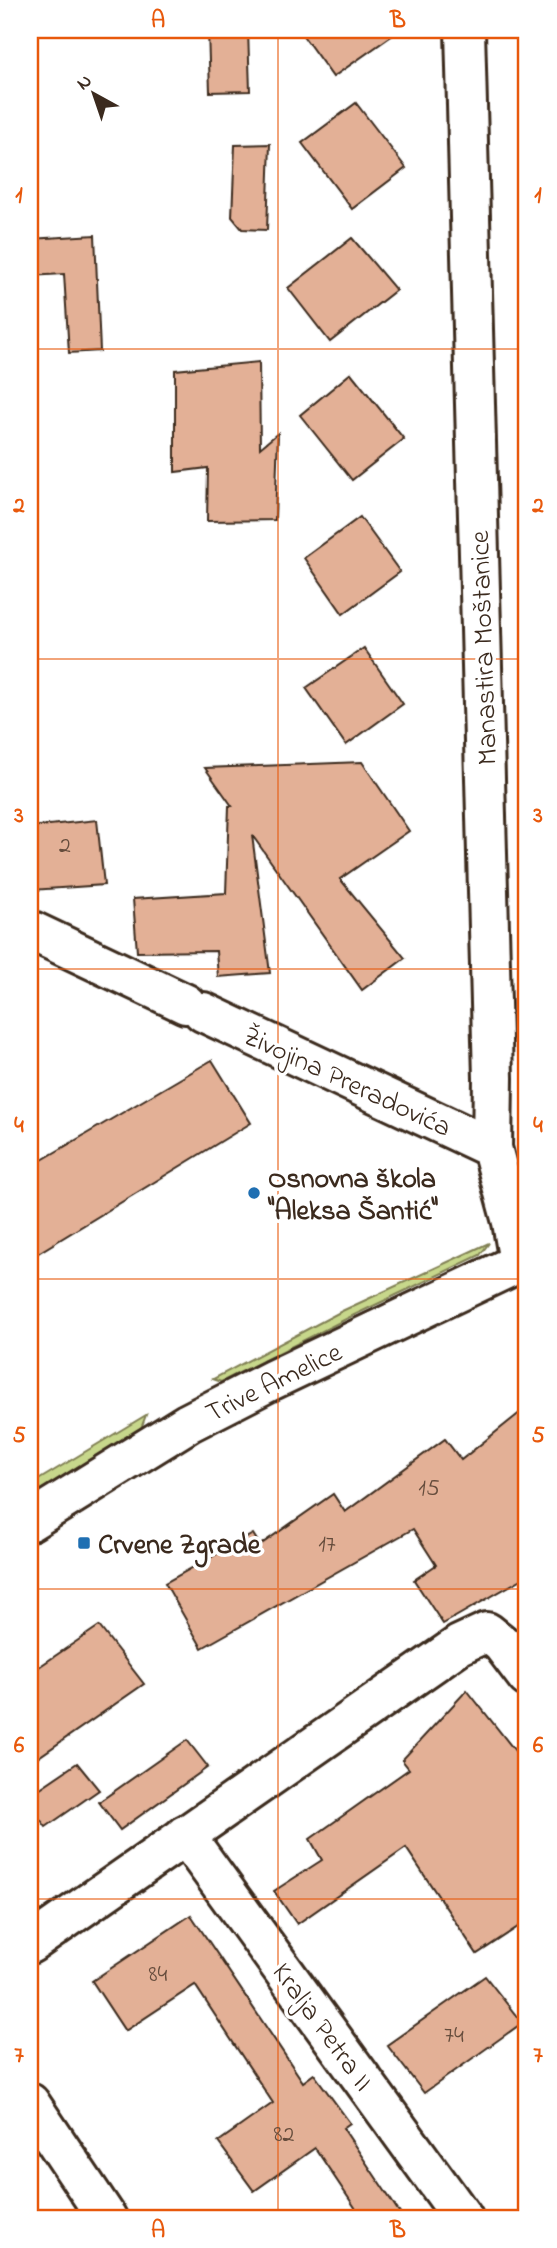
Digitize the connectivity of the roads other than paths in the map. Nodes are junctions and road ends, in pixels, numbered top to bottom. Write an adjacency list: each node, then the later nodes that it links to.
1 (465, 30): 3 (street, Manastira Moštanice)
2 (30, 930): 3 (street, Živojina Preradovića)
3 (492, 1148): 4 (street, Manastira Moštanice)
4 (523, 1261): 5 (street, Trive Amelice)
5 (30, 1521)
6 (527, 1677): 7 (street)
7 (185, 1835): 8 (street); 11 (street, Kralja Petra II)
8 (30, 1944)
9 (30, 2102): 10 (street)
10 (107, 2218)
11 (463, 2218)

